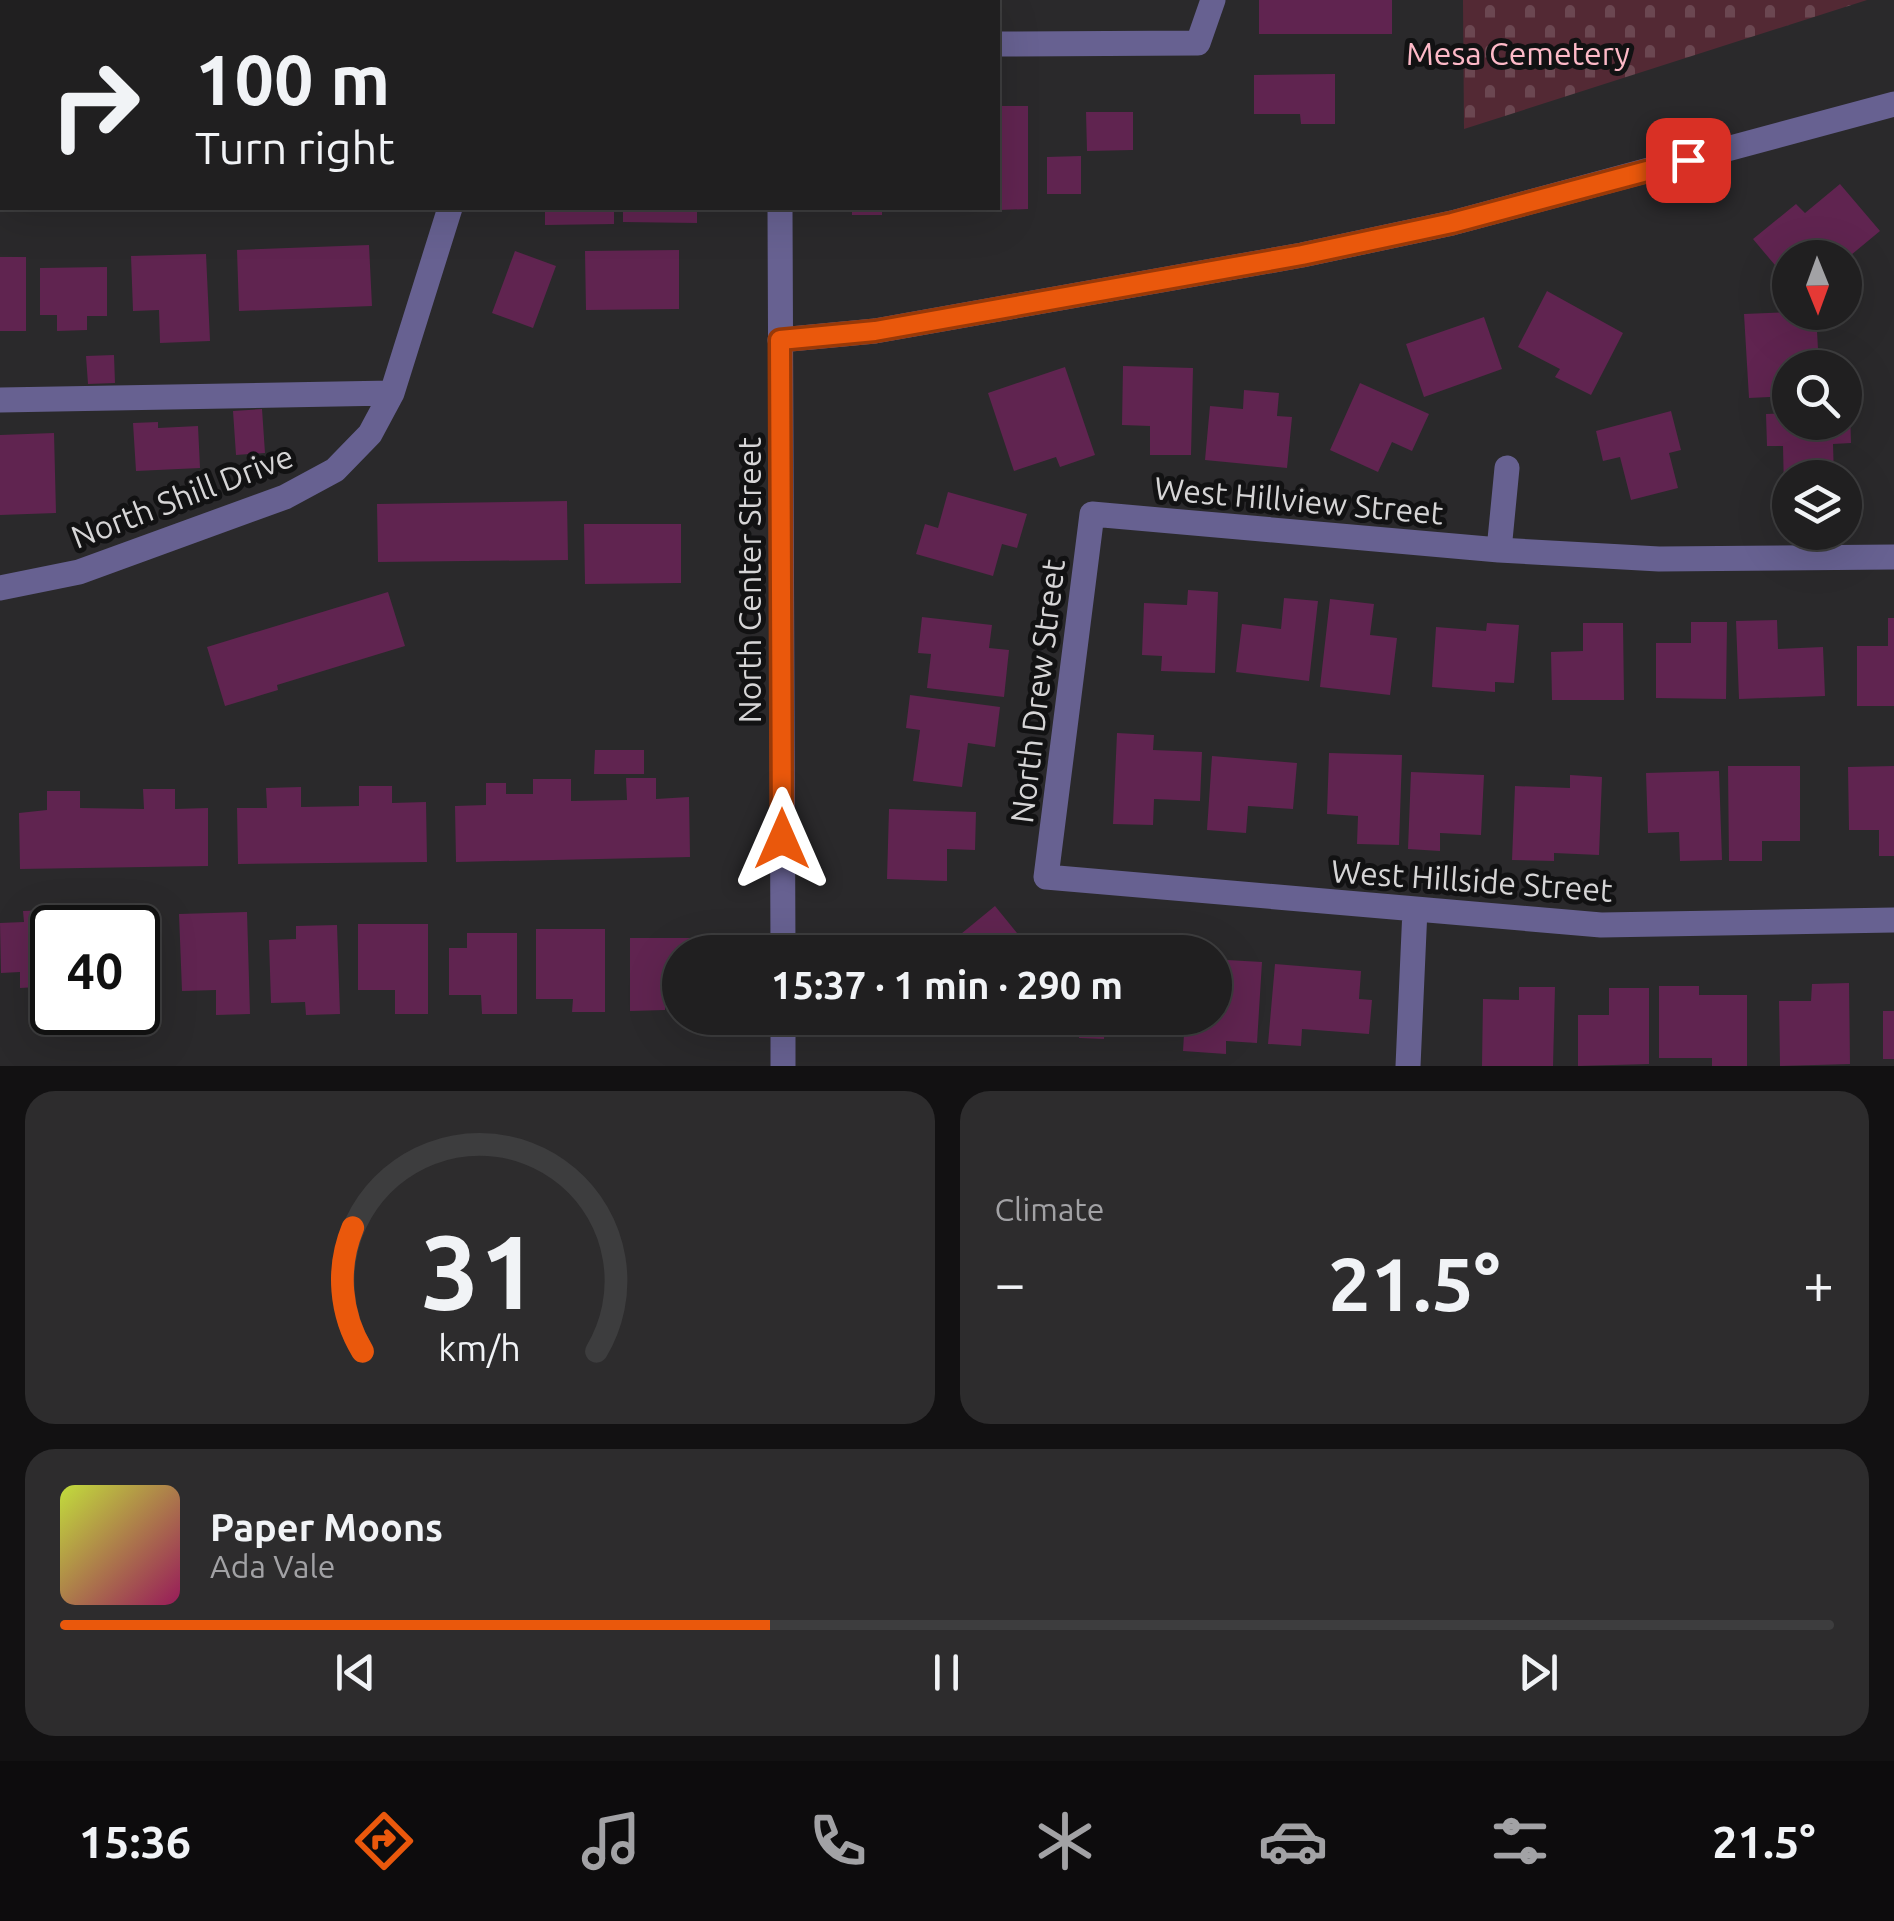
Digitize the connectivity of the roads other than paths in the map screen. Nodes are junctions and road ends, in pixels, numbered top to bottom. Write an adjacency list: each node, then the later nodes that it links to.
1 (1213, 0): 2 (street)
2 (1000, 44)
3 (1894, 104): 6 (street)
4 (449, 210): 7 (street, North Shill Drive)
5 (780, 210): 6 (street, North Center Street)
6 (780, 340): 17 (street, North Center Street)
7 (392, 393): 8 (street); 13 (street, North Shill Drive)
8 (0, 400)
9 (1507, 468): 11 (street)
10 (1092, 514): 11 (street, West Hillview Street); 14 (street, North Drew Street)
11 (1499, 550): 12 (street, West Hillview Street)
12 (1894, 557)
13 (0, 588)
14 (1046, 877): 15 (street, West Hillside Street)
15 (1415, 908): 16 (street, West Hillside Street); 20 (street)
16 (1894, 920)
17 (783, 935)
18 (783, 1035): 19 (street)
19 (783, 1066)
20 (1408, 1066)

